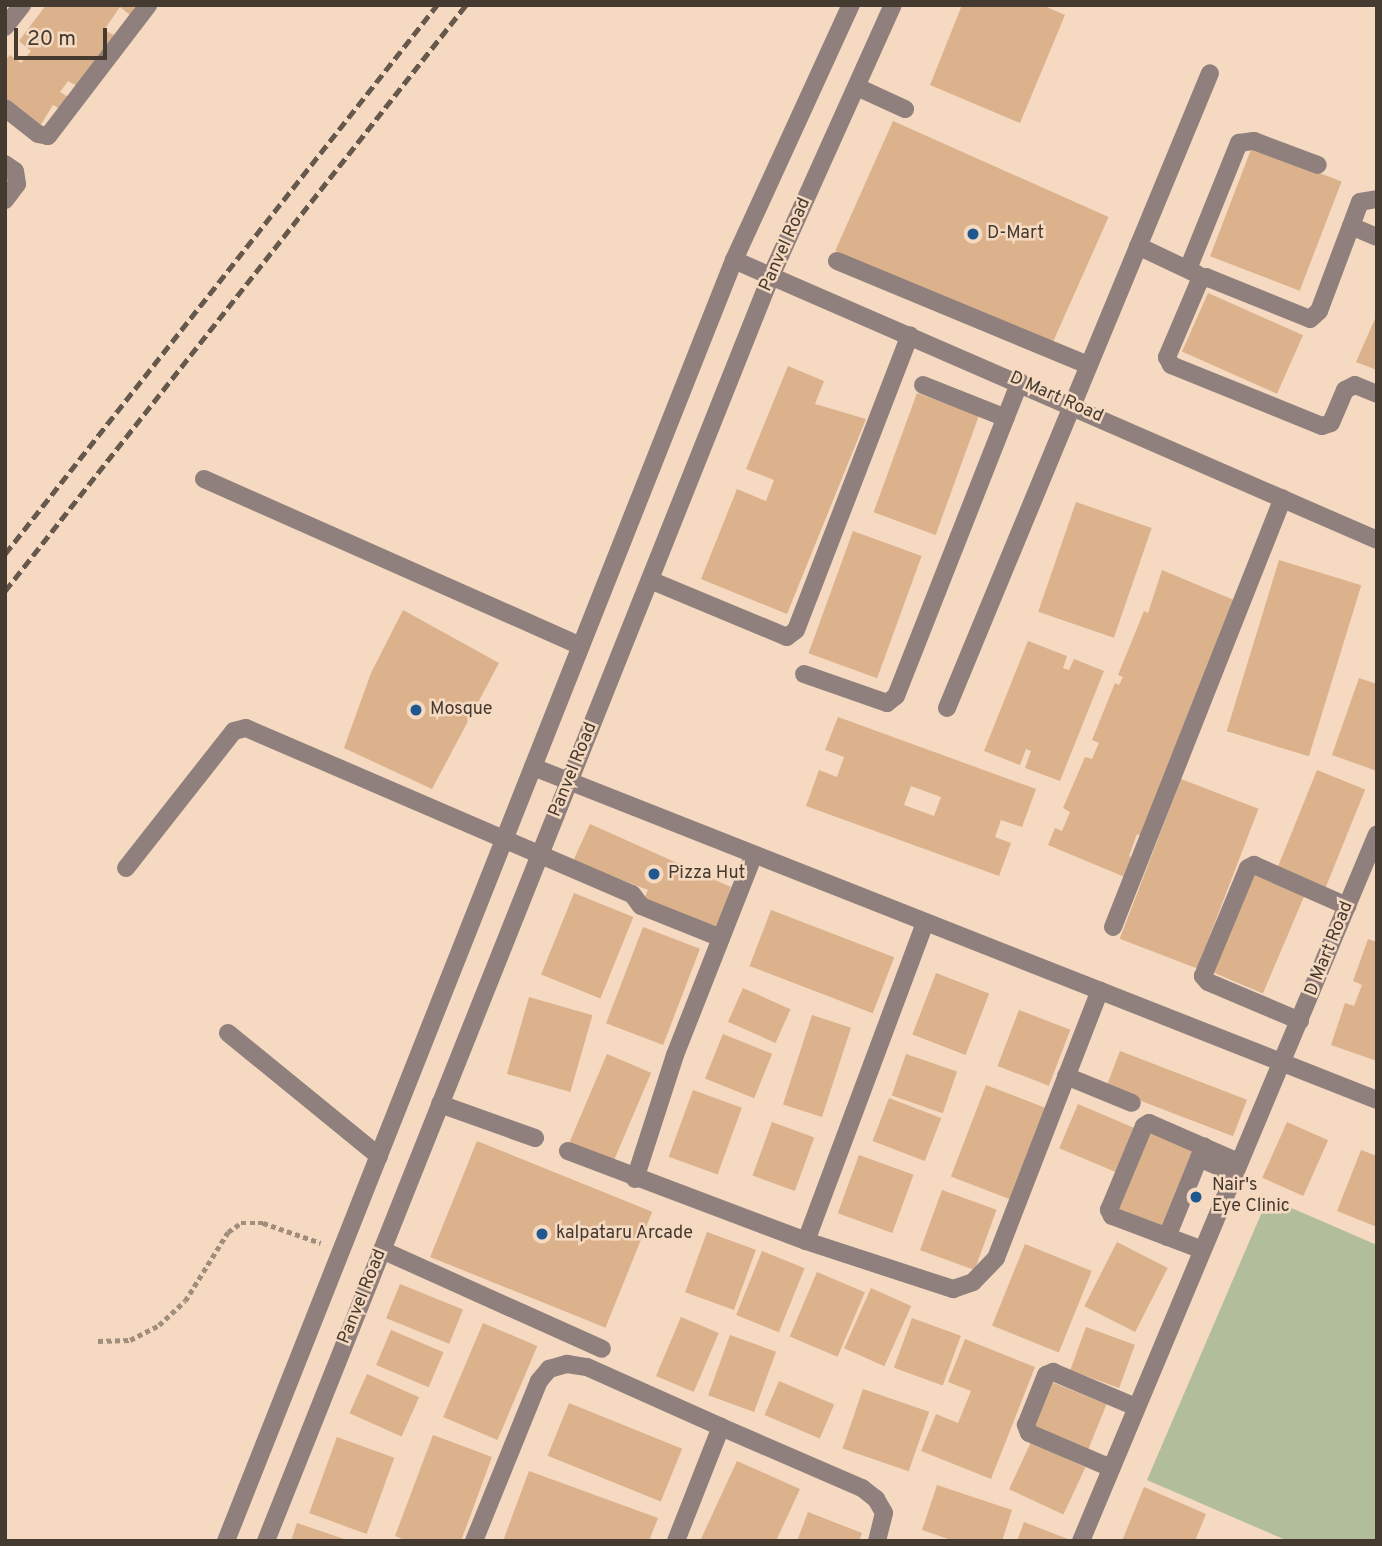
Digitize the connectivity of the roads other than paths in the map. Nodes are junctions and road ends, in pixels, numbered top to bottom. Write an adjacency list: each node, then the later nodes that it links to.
1 (22, 5): 5 (street)
2 (148, 5): 8 (street)
3 (851, 5): 17 (street)
4 (894, 5): 7 (street, Panvel Road)
5 (5, 27)
6 (1210, 74): 16 (street)
7 (857, 87): 9 (street); 19 (street, Panvel Road)
8 (5, 108)
9 (905, 109)
10 (5, 164): 13 (street)
11 (1318, 165): 16 (street)
12 (1377, 199): 14 (street)
13 (5, 200)
14 (1351, 226): 15 (street); 24 (street)
15 (1377, 237)
16 (1138, 246): 21 (street)
17 (734, 260): 19 (street, D Mart Road); 31 (street)
18 (837, 261): 21 (street)
19 (771, 276): 20 (street, D Mart Road); 30 (street, Panvel Road)
20 (910, 335): 22 (street, D Mart Road); 30 (street)
21 (1088, 365): 25 (street)
22 (1020, 382): 25 (street, D Mart Road); 26 (street)
23 (923, 385): 26 (street)
24 (1377, 394)
25 (1072, 404): 28 (street, D Mart Road); 33 (street)
26 (1006, 418): 32 (street)
27 (204, 479): 31 (street)
28 (1283, 498): 29 (street, D Mart Road); 43 (street)
29 (1377, 540)
30 (650, 580): 35 (street, Panvel Road)
31 (581, 646): 34 (street)
32 (804, 674)
33 (947, 708)
34 (533, 767): 35 (street); 37 (street)
35 (568, 784): 38 (street, Panvel Road); 39 (street)
36 (1377, 834): 41 (street, D Mart Road)
37 (505, 838): 38 (street); 40 (street); 56 (street)
38 (540, 856): 44 (street); 52 (street, Panvel Road)
39 (753, 857): 42 (street); 44 (street)
40 (126, 868)
41 (1347, 906): 46 (street, D Mart Road); 46 (street)
42 (925, 923): 45 (street); 60 (street)
43 (1113, 927)
44 (721, 938): 58 (street)
45 (1100, 990): 48 (street); 49 (street)
46 (1300, 1021): 48 (street, D Mart Road)
47 (228, 1033): 56 (street)
48 (1283, 1063): 50 (street); 57 (street, D Mart Road)
49 (1066, 1076): 51 (street); 60 (street)
50 (1377, 1100)
51 (1132, 1103)
52 (440, 1104): 53 (street); 62 (street, Panvel Road)
53 (535, 1138)
54 (568, 1151): 58 (street)
55 (1201, 1152): 57 (street); 59 (street); 59 (street)
56 (379, 1156): 67 (street)
57 (1234, 1167): 61 (street, D Mart Road)
58 (635, 1179): 60 (street)
59 (1167, 1237): 61 (street)
60 (806, 1241)
61 (1200, 1249): 64 (street, D Mart Road)
62 (382, 1250): 63 (street); 68 (street, Panvel Road)
63 (602, 1349)
64 (1136, 1407): 66 (street, D Mart Road); 66 (street)
65 (721, 1427): 69 (street); 70 (street); 71 (street)
66 (1111, 1468): 72 (street, D Mart Road)
67 (226, 1541)
68 (266, 1541)
69 (474, 1541)
70 (676, 1541)
71 (877, 1541)
72 (1081, 1541)

